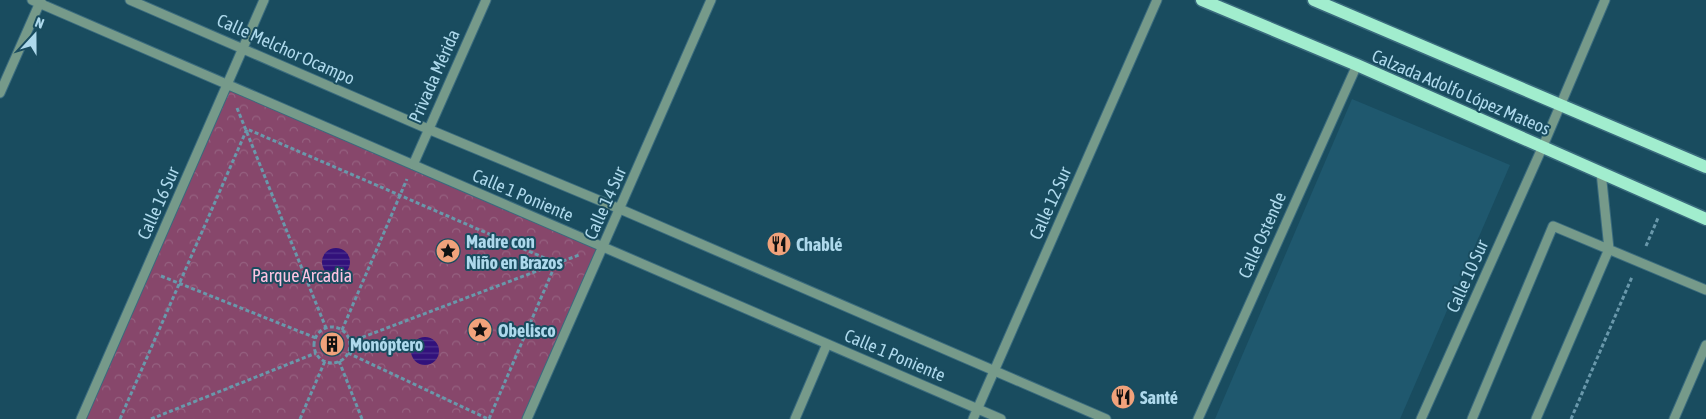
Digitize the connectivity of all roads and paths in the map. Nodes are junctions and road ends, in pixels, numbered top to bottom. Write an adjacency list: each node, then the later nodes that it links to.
1 (130, 0): 10 (street, Calle Melchor Ocampo)
2 (264, 0): 10 (street, Calle 16 Sur)
3 (486, 0): 16 (street, Privada Mérida)
4 (711, 0): 23 (street, Calle 14 Sur)
5 (1157, 0): 42 (street, Calle 12 Sur)
6 (1202, 0): 11 (main road, Calzada Adolfo López Mateos)
7 (1314, 0): 14 (main road, Calzada Adolfo López Mateos)
8 (1605, 0): 14 (street, Calle 10 Sur)
9 (37, 1): 12 (street, Calle 1 Poniente); 13 (street)
10 (243, 48): 12 (street, Calle 16 Sur); 16 (street, Calle Melchor Ocampo)
11 (1356, 65): 17 (main road, Calzada Adolfo López Mateos); 55 (street, Calle Ostende)
12 (227, 84): 15 (path); 18 (street, Calle 1 Poniente); 29 (street, Calle 16 Sur)
13 (0, 93)
14 (1560, 105): 17 (street, Calle 10 Sur); 19 (main road, Calzada Adolfo López Mateos)
15 (247, 129): 21 (path); 30 (path); 32 (path)
16 (428, 129): 18 (street, Privada Mérida); 23 (street, Calle 1 Poniente)
17 (1542, 146): 20 (main road, Calzada Adolfo López Mateos); 56 (street, Calle 10 Sur)
18 (412, 165): 21 (path); 25 (street, Calle 1 Poniente)
19 (1706, 167)
20 (1601, 172): 22 (main road, Calzada Adolfo López Mateos); 26 (street)
21 (400, 196): 28 (path); 33 (path)
22 (1666, 201): 24 (main road, Calzada Adolfo López Mateos); 27 (path)
23 (620, 208): 25 (street, Calle 14 Sur); 42 (street, Calle 1 Poniente)
24 (1706, 218)
25 (603, 248): 28 (path); 36 (street, Calle 1 Poniente); 50 (street, Calle 14 Sur)
26 (1608, 249): 27 (street); 57 (street); 58 (street)
27 (1639, 262): 31 (street); 59 (path)
28 (556, 263): 35 (path); 49 (path)
29 (146, 270): 30 (path); 44 (street, Calle 16 Sur)
30 (179, 283): 34 (path); 45 (path)
31 (1706, 290)
32 (326, 328): 33 (path); 34 (path)
33 (342, 330): 35 (path)
34 (316, 338): 38 (path)
35 (350, 342): 39 (path)
36 (827, 344): 43 (street, Calle 1 Poniente); 51 (street)
37 (1706, 345): 60 (street)
38 (316, 353): 40 (path); 46 (path)
39 (348, 354): 41 (path); 49 (path)
40 (325, 361): 41 (path); 47 (path)
41 (339, 361): 48 (path)
42 (995, 370): 43 (street, Calle 12 Sur); 54 (street, Calle 1 Poniente)
43 (978, 409): 52 (street, Calle 12 Sur); 53 (street, Calle 1 Poniente)
44 (81, 419)
45 (120, 419)
46 (151, 419)
47 (300, 419)
48 (362, 419)
49 (488, 419)
50 (527, 419)
51 (795, 419)
52 (973, 419)
53 (1001, 419)
54 (1106, 419)
55 (1198, 419)
56 (1421, 419)
57 (1472, 419)
58 (1536, 419)
59 (1571, 419)
60 (1674, 419)

